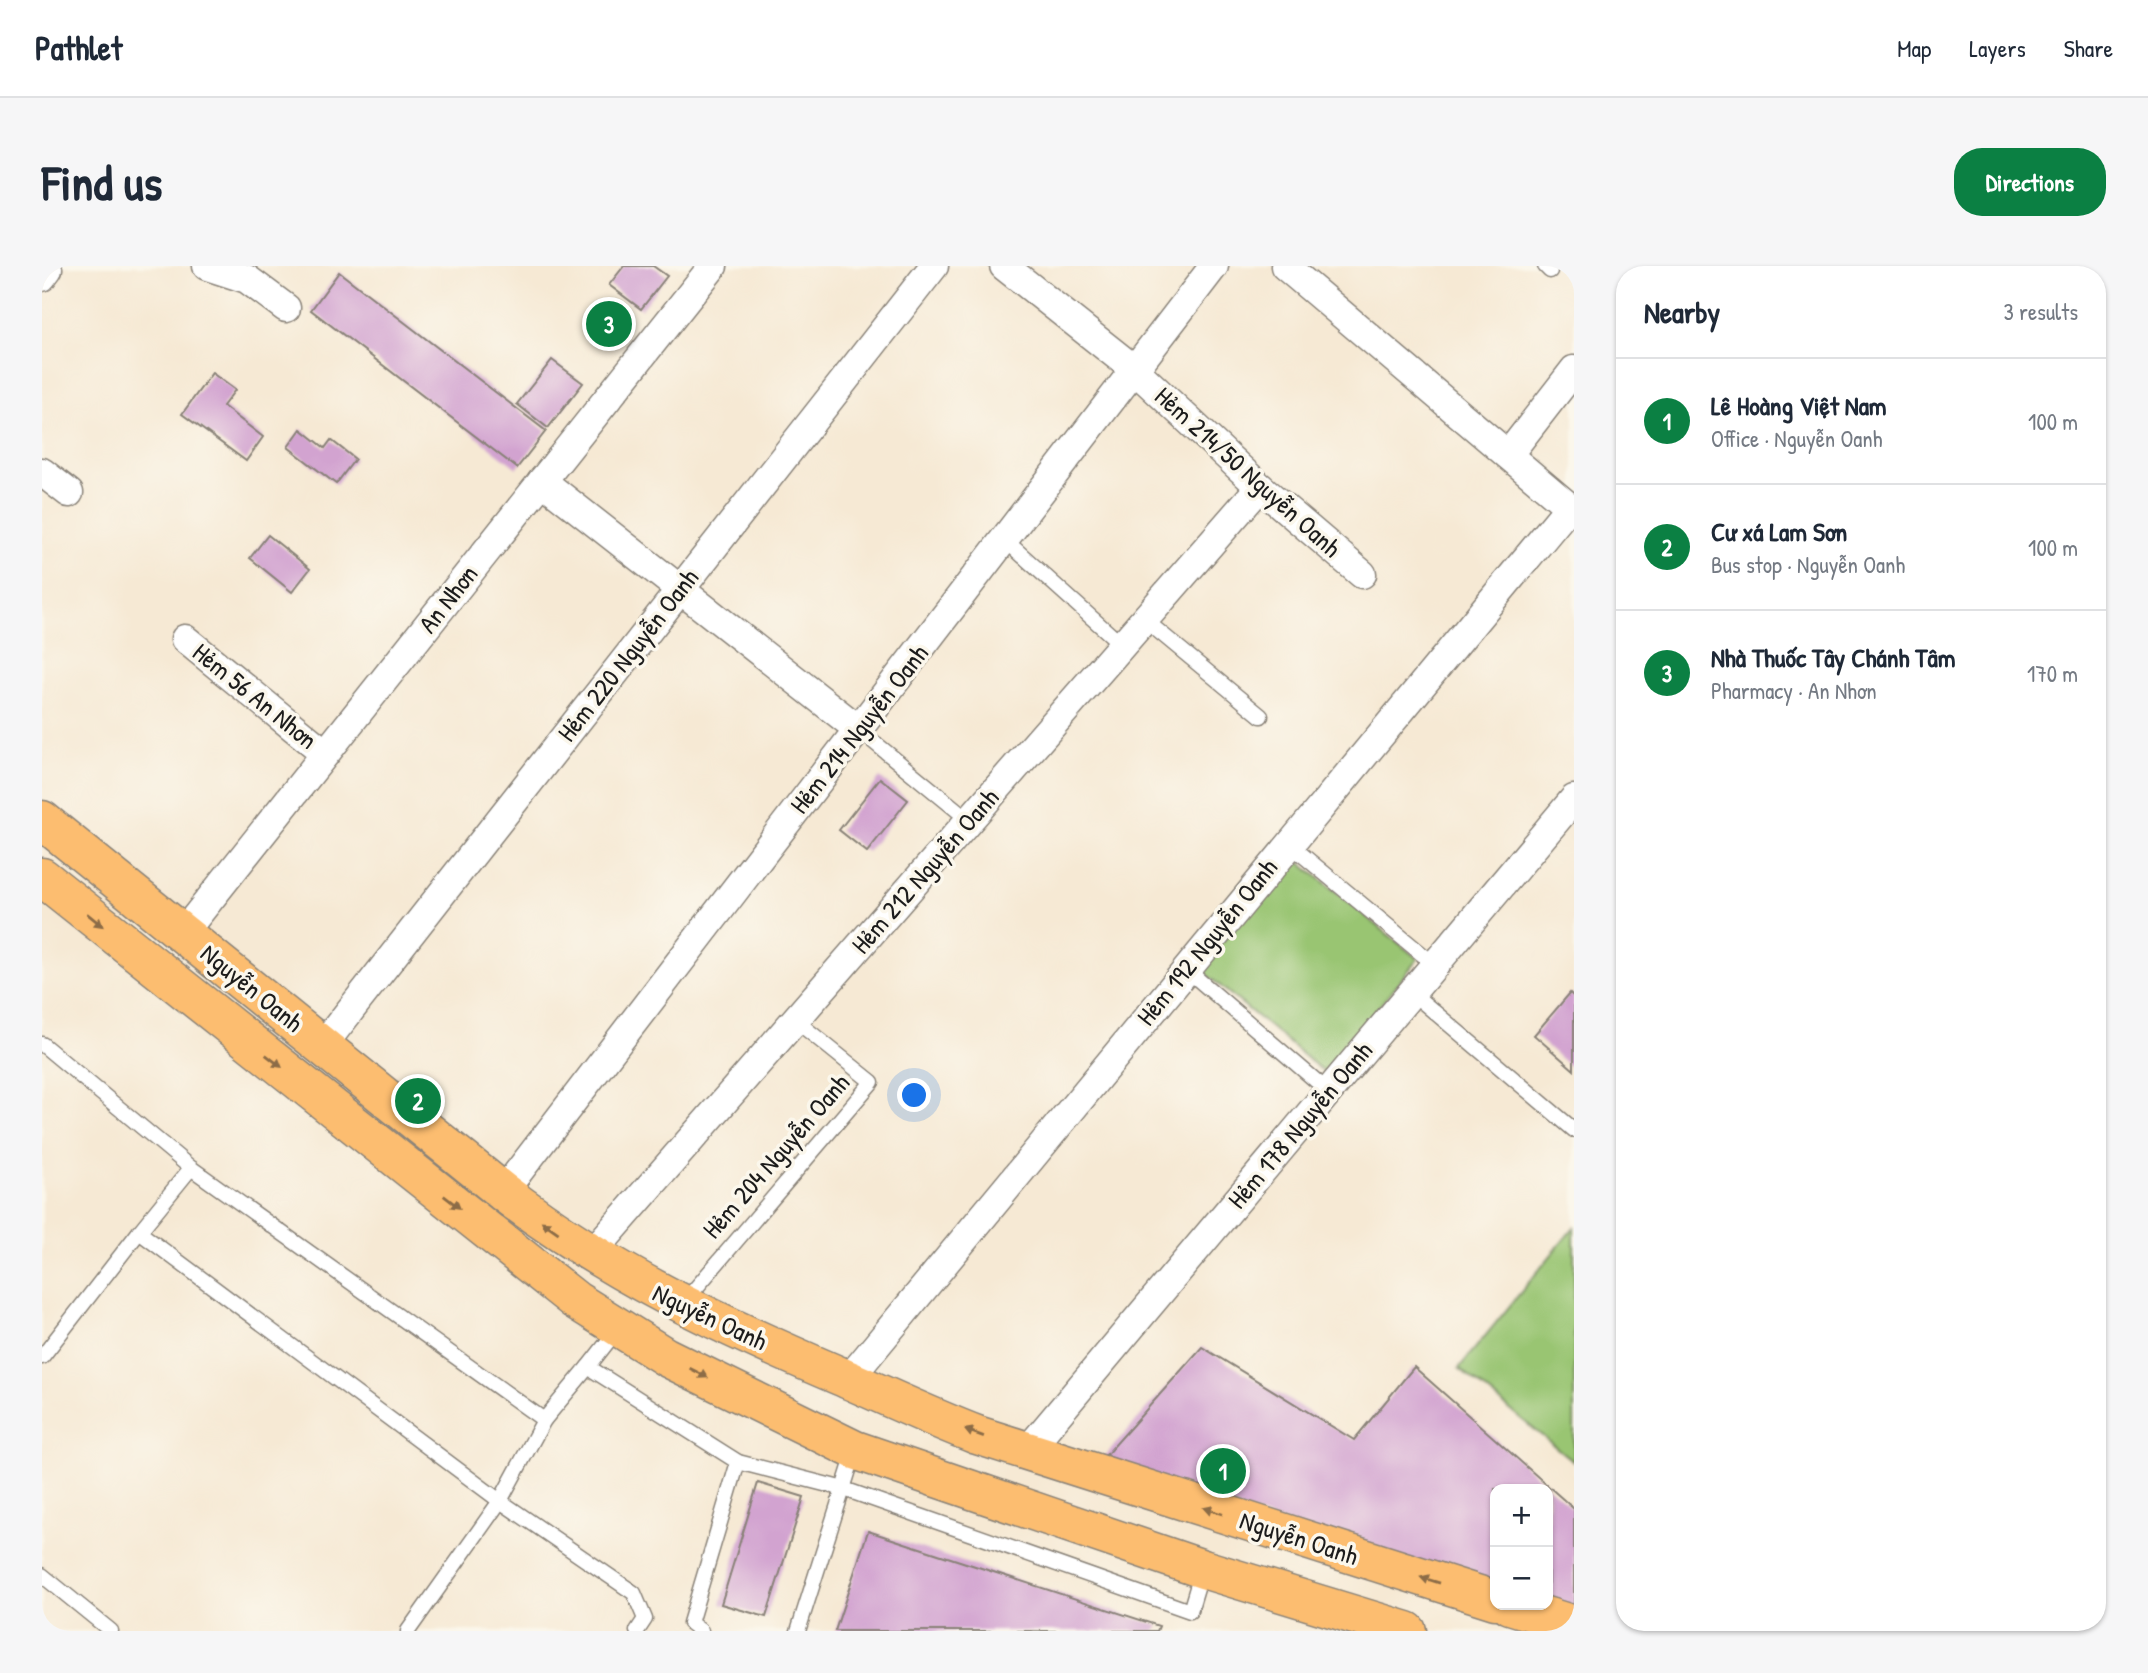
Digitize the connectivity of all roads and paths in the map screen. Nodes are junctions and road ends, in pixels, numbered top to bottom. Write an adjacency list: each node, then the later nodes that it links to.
1 (207, 266): 7 (street)
2 (713, 266): 12 (street, An Nhơn)
3 (934, 266): 18 (street, Hẻm 220 Nguyễn Oanh)
4 (1004, 266): 8 (street, Hẻm 214/50 Nguyễn Oanh)
5 (1214, 266): 8 (street, Hẻm 214 Nguyễn Oanh)
6 (1286, 266): 10 (street)
7 (286, 308)
8 (1135, 370): 13 (street, Hẻm 214/50 Nguyễn Oanh); 16 (street, Hẻm 214 Nguyễn Oanh)
9 (1574, 370): 10 (street)
10 (1508, 455): 15 (street)
11 (42, 472): 14 (street)
12 (542, 481): 18 (street); 24 (street, An Nhơn)
13 (1260, 487): 17 (street, Hẻm 214/50 Nguyễn Oanh); 19 (street, Hẻm 212 Nguyễn Oanh)
14 (69, 493)
15 (1572, 509): 28 (street, Hẻm 192 Nguyễn Oanh)
16 (1004, 539): 21 (lane); 23 (street, Hẻm 214 Nguyễn Oanh)
17 (1362, 574)
18 (680, 589): 23 (street); 37 (street, Hẻm 220 Nguyễn Oanh)
19 (1144, 620): 21 (street, Hẻm 212 Nguyễn Oanh); 22 (lane)
20 (185, 639): 24 (street, Hẻm 56 An Nhơn)
21 (1122, 645): 27 (street, Hẻm 212 Nguyễn Oanh)
22 (1261, 716)
23 (858, 730): 27 (lane); 41 (street, Hẻm 214 Nguyễn Oanh)
24 (326, 753): 30 (street, An Nhơn)
25 (1574, 799): 31 (street, Hẻm 178 Nguyễn Oanh)
26 (42, 820): 30 (main road, Nguyễn Oanh)
27 (969, 820): 35 (street, Hẻm 212 Nguyễn Oanh)
28 (1289, 843): 31 (lane); 33 (street, Hẻm 192 Nguyễn Oanh)
29 (42, 877): 32 (main road, Nguyễn Oanh, one-way to 32)
30 (183, 933): 32 (main road); 37 (main road, Nguyễn Oanh)
31 (1435, 965): 34 (street, Hẻm 178 Nguyễn Oanh)
32 (156, 968): 44 (main road, Nguyễn Oanh, one-way to 44)
33 (1186, 969): 38 (lane); 49 (street, Hẻm 192 Nguyễn Oanh)
34 (1412, 993): 38 (street, Hẻm 178 Nguyễn Oanh); 39 (lane)
35 (795, 1020): 43 (street, Hẻm 212 Nguyễn Oanh); 45 (lane, Hẻm 204 Nguyễn Oanh)
36 (42, 1044): 40 (lane)
37 (323, 1045): 41 (main road, Nguyễn Oanh)
38 (1329, 1092): 52 (street, Hẻm 178 Nguyễn Oanh)
39 (1574, 1130)
40 (191, 1168): 42 (lane); 50 (lane)
41 (503, 1192): 43 (main road, Nguyễn Oanh, one-way to 41)
42 (139, 1231): 47 (lane); 56 (lane)
43 (591, 1254): 44 (main road); 45 (main road, Nguyễn Oanh)
44 (562, 1290): 46 (main road, Nguyễn Oanh)
45 (665, 1297): 46 (main road); 49 (main road, Nguyễn Oanh)
46 (632, 1337): 48 (lane); 51 (main road, Nguyễn Oanh, one-way to 51)
47 (42, 1357)
48 (588, 1367): 50 (lane); 53 (lane)
49 (848, 1380): 52 (main road, Nguyễn Oanh, one-way to 49)
50 (544, 1420): 56 (lane)
51 (855, 1450): 54 (lane); 55 (main road, Nguyễn Oanh)
52 (1027, 1451): 55 (main road); 59 (main road, Nguyễn Oanh, one-way to 52)
53 (738, 1462): 54 (lane); 65 (lane)
54 (844, 1489): 57 (lane); 66 (lane)
55 (988, 1497): 57 (main road, Nguyễn Oanh)
56 (500, 1501): 63 (lane); 64 (lane)
57 (1203, 1569): 67 (main road, Nguyễn Oanh)
58 (42, 1575): 62 (lane)
59 (1490, 1598)
60 (1526, 1610): 61 (main road)
61 (1574, 1625)
62 (111, 1631)
63 (408, 1631)
64 (637, 1631)
65 (701, 1631)
66 (798, 1631)
67 (1407, 1631)

